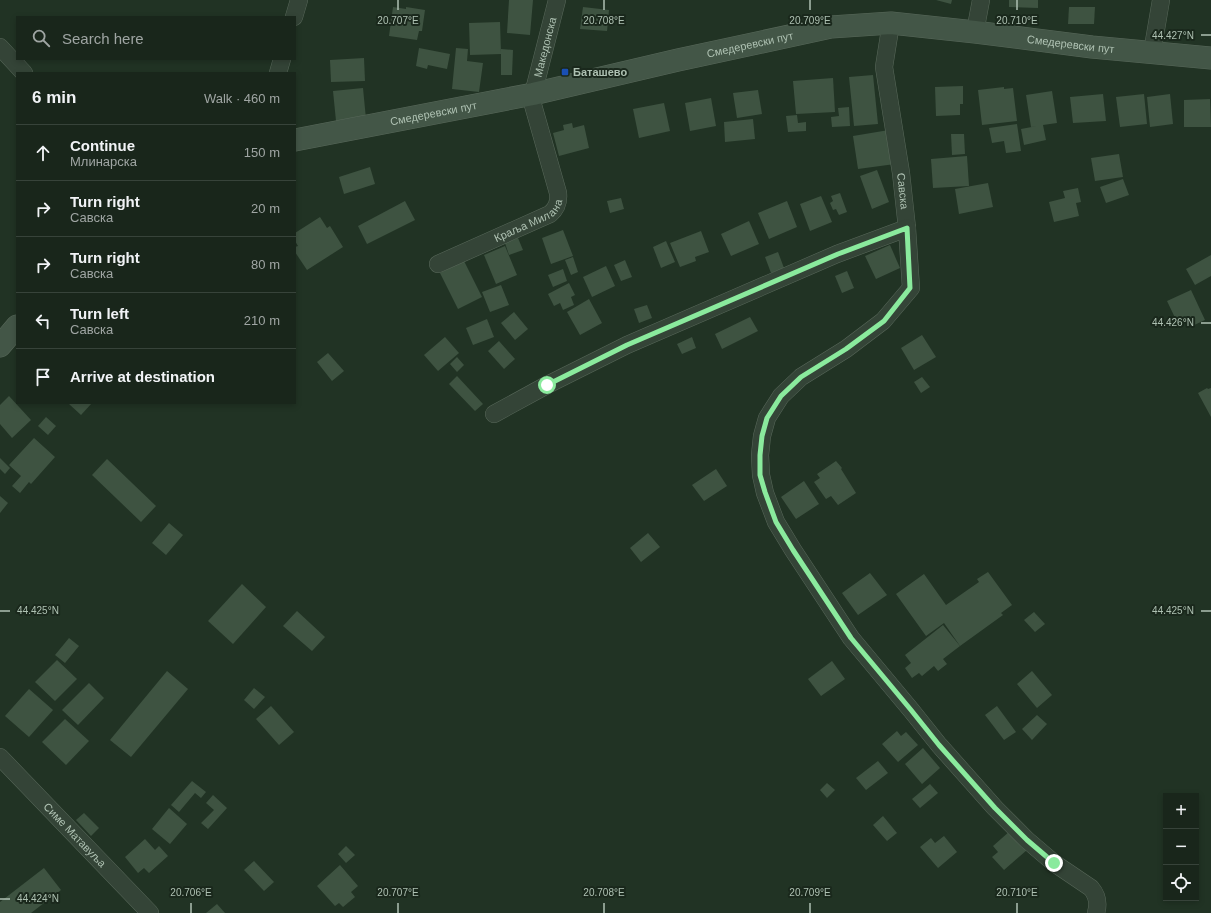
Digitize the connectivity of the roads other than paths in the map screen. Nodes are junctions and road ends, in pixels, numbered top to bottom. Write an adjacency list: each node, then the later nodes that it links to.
1 (299, 0): 5 (street)
2 (556, 0): 14 (street, Македонска)
3 (981, 0): 7 (street)
4 (1161, 0): 9 (street)
5 (294, 16)
6 (890, 24): 7 (street, Смедеревски пут); 14 (street, Смедеревски пут); 16 (street, Савска)
7 (975, 32): 9 (street, Смедеревски пут)
8 (0, 47): 12 (street)
9 (1152, 53): 10 (street, Смедеревски пут)
10 (1211, 58)
11 (282, 60): 13 (street)
12 (23, 72)
13 (278, 72)
14 (533, 94): 15 (street, Смедеревски пут); 17 (street, Краља Милана)
15 (296, 140)
16 (907, 228): 20 (street); 23 (street, Савска)
17 (438, 264)
18 (16, 327): 19 (street)
19 (0, 346)
20 (494, 414)
21 (0, 757): 22 (street, Симе Матавуља)
22 (150, 913)
23 (1096, 913)

